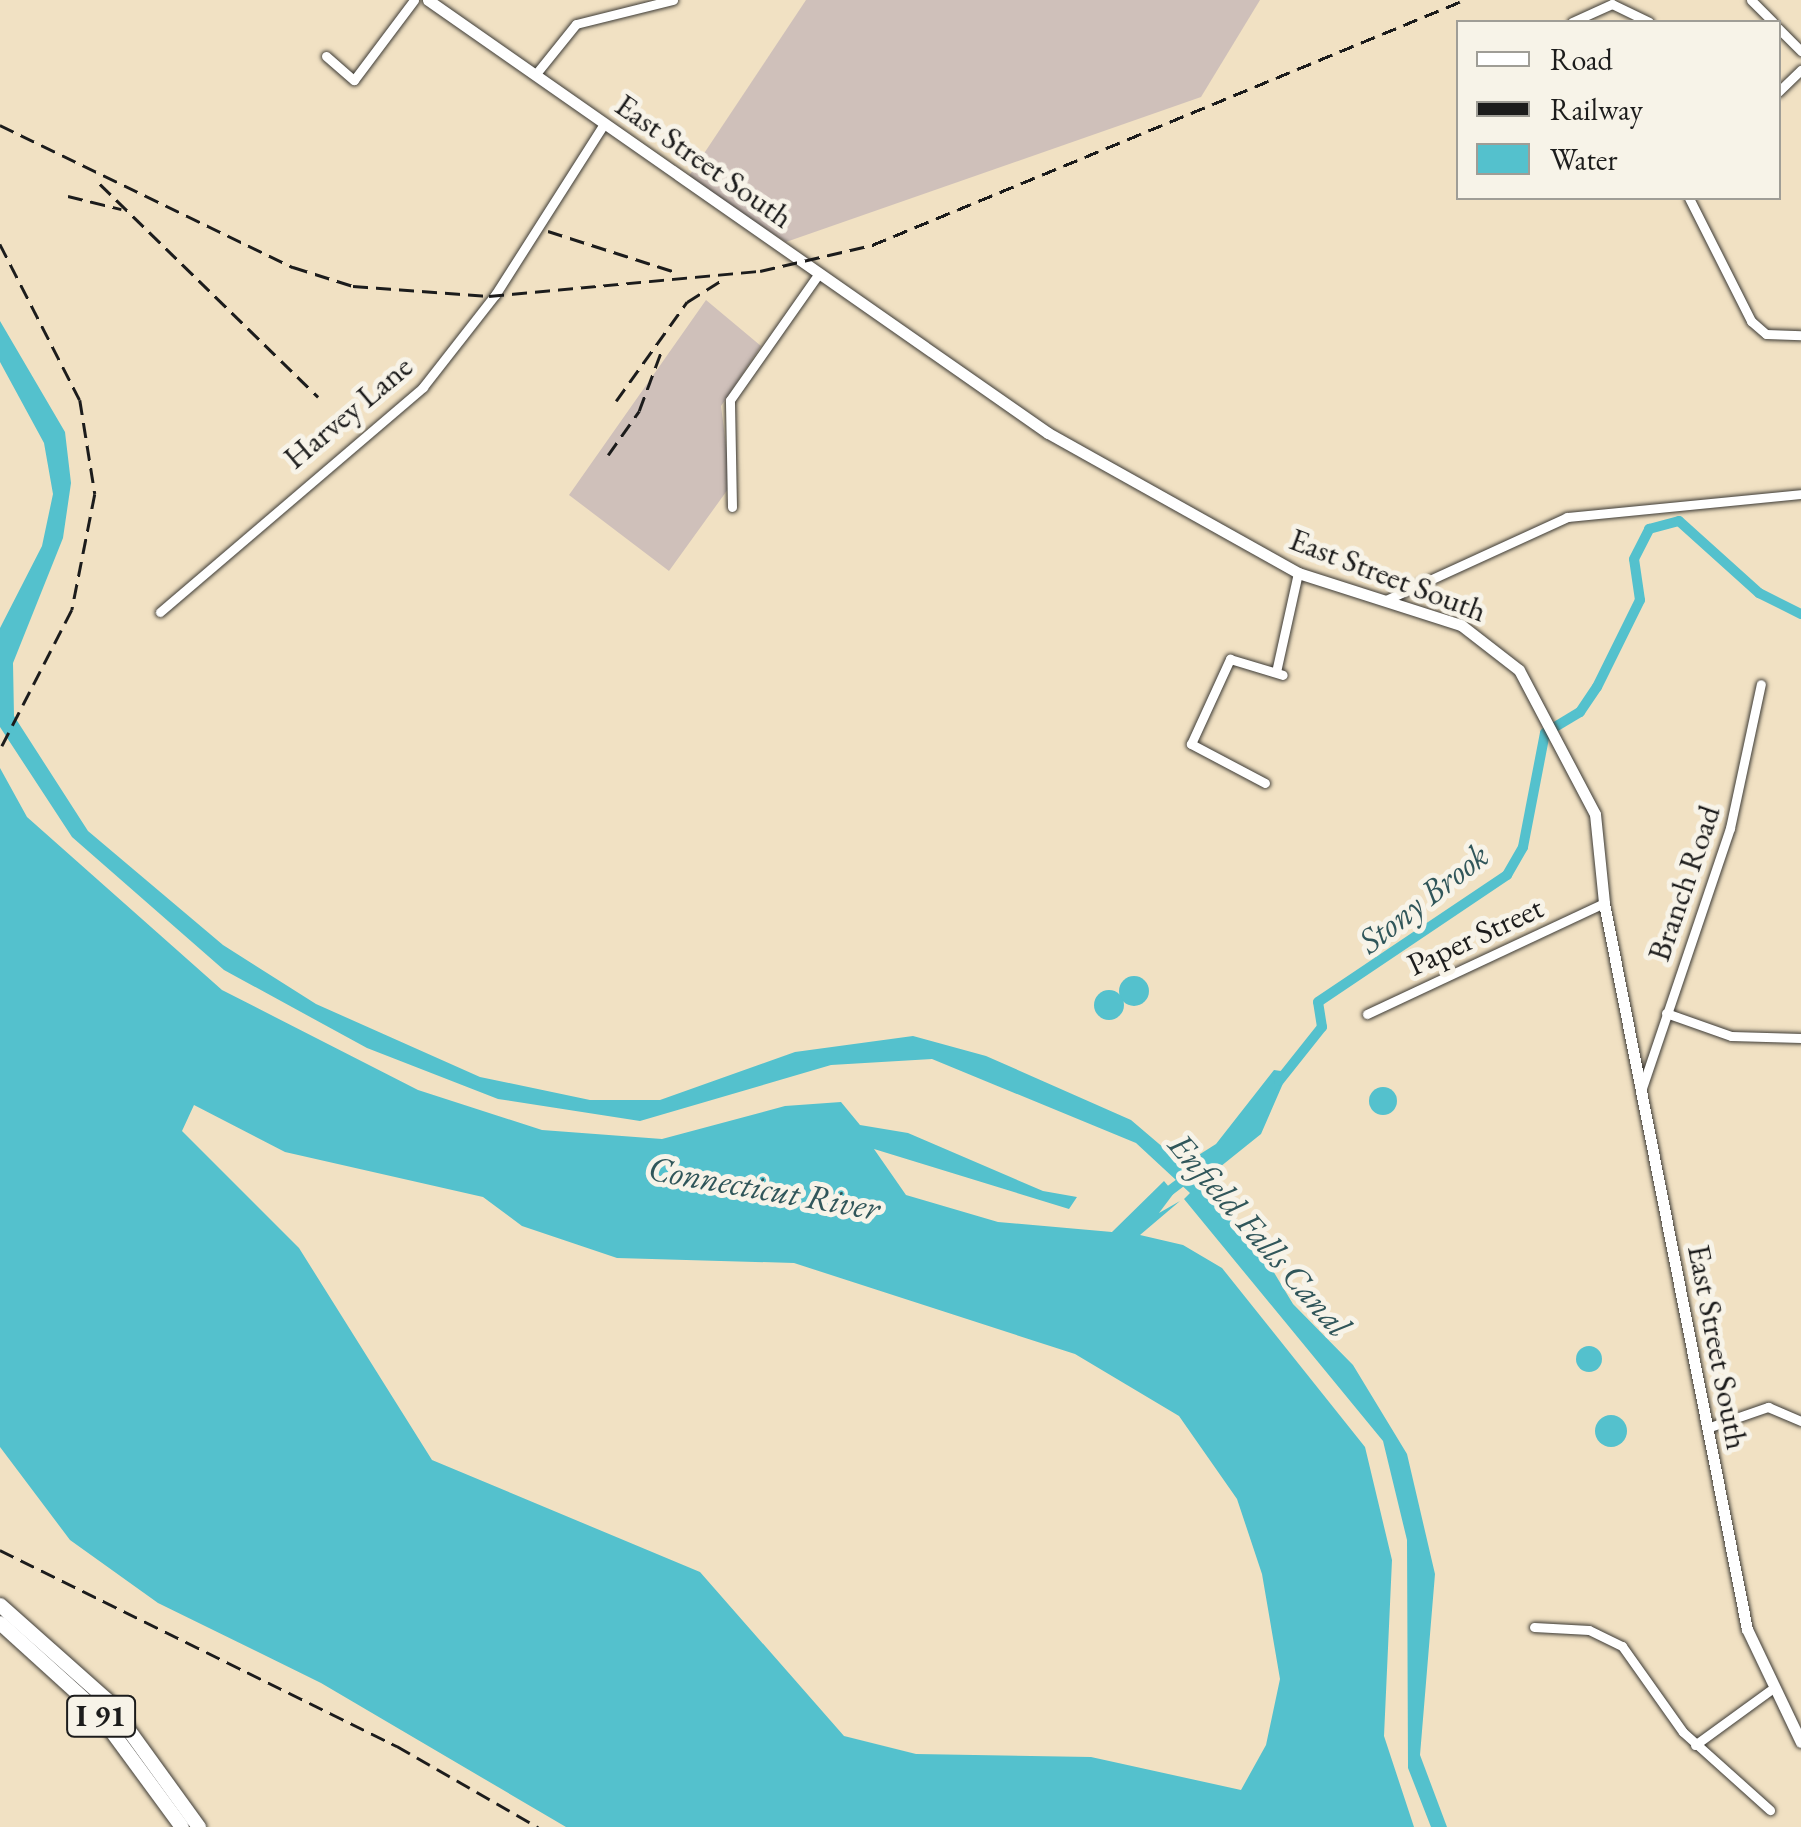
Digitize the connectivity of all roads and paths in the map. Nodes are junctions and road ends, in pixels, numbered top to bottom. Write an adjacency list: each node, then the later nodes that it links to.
1 (414, 0): 10 (street)
2 (428, 0): 12 (main road, East Street South)
3 (673, 0): 12 (street)
4 (1750, 0): 7 (street)
5 (1576, 20): 6 (street)
6 (1645, 20)
7 (1771, 20)
8 (1781, 31): 9 (street)
9 (1801, 51)
10 (326, 56)
11 (1801, 70): 13 (street)
12 (534, 74): 14 (main road, East Street South)
13 (1781, 89)
14 (604, 124): 16 (main road, East Street South); 22 (street, Harvey Lane)
15 (1690, 200): 17 (street)
16 (818, 276): 19 (street); 20 (main road, East Street South)
17 (1801, 335)
18 (1801, 494): 21 (street)
19 (732, 507)
20 (1298, 574): 21 (main road, East Street South); 24 (street)
21 (1386, 600): 25 (main road, East Street South)
22 (160, 612)
23 (1762, 684): 26 (street, Branch Road)
24 (1265, 783)
25 (1604, 903): 27 (street, Paper Street); 29 (main road, East Street South)
26 (1666, 1013): 28 (street); 29 (street, Branch Road)
27 (1367, 1014)
28 (1801, 1038)
29 (1640, 1094): 31 (main road, East Street South)
30 (1801, 1420): 31 (street)
31 (1706, 1428): 35 (main road, East Street South)
32 (0, 1605): 40 (highway, I 91)
33 (0, 1623): 39 (highway, I 91)
34 (1534, 1627): 37 (street)
35 (1770, 1691): 36 (main road, East Street South); 37 (street)
36 (1801, 1742)
37 (1695, 1745): 38 (street)
38 (1770, 1810)
39 (182, 1827)
40 (199, 1827)

